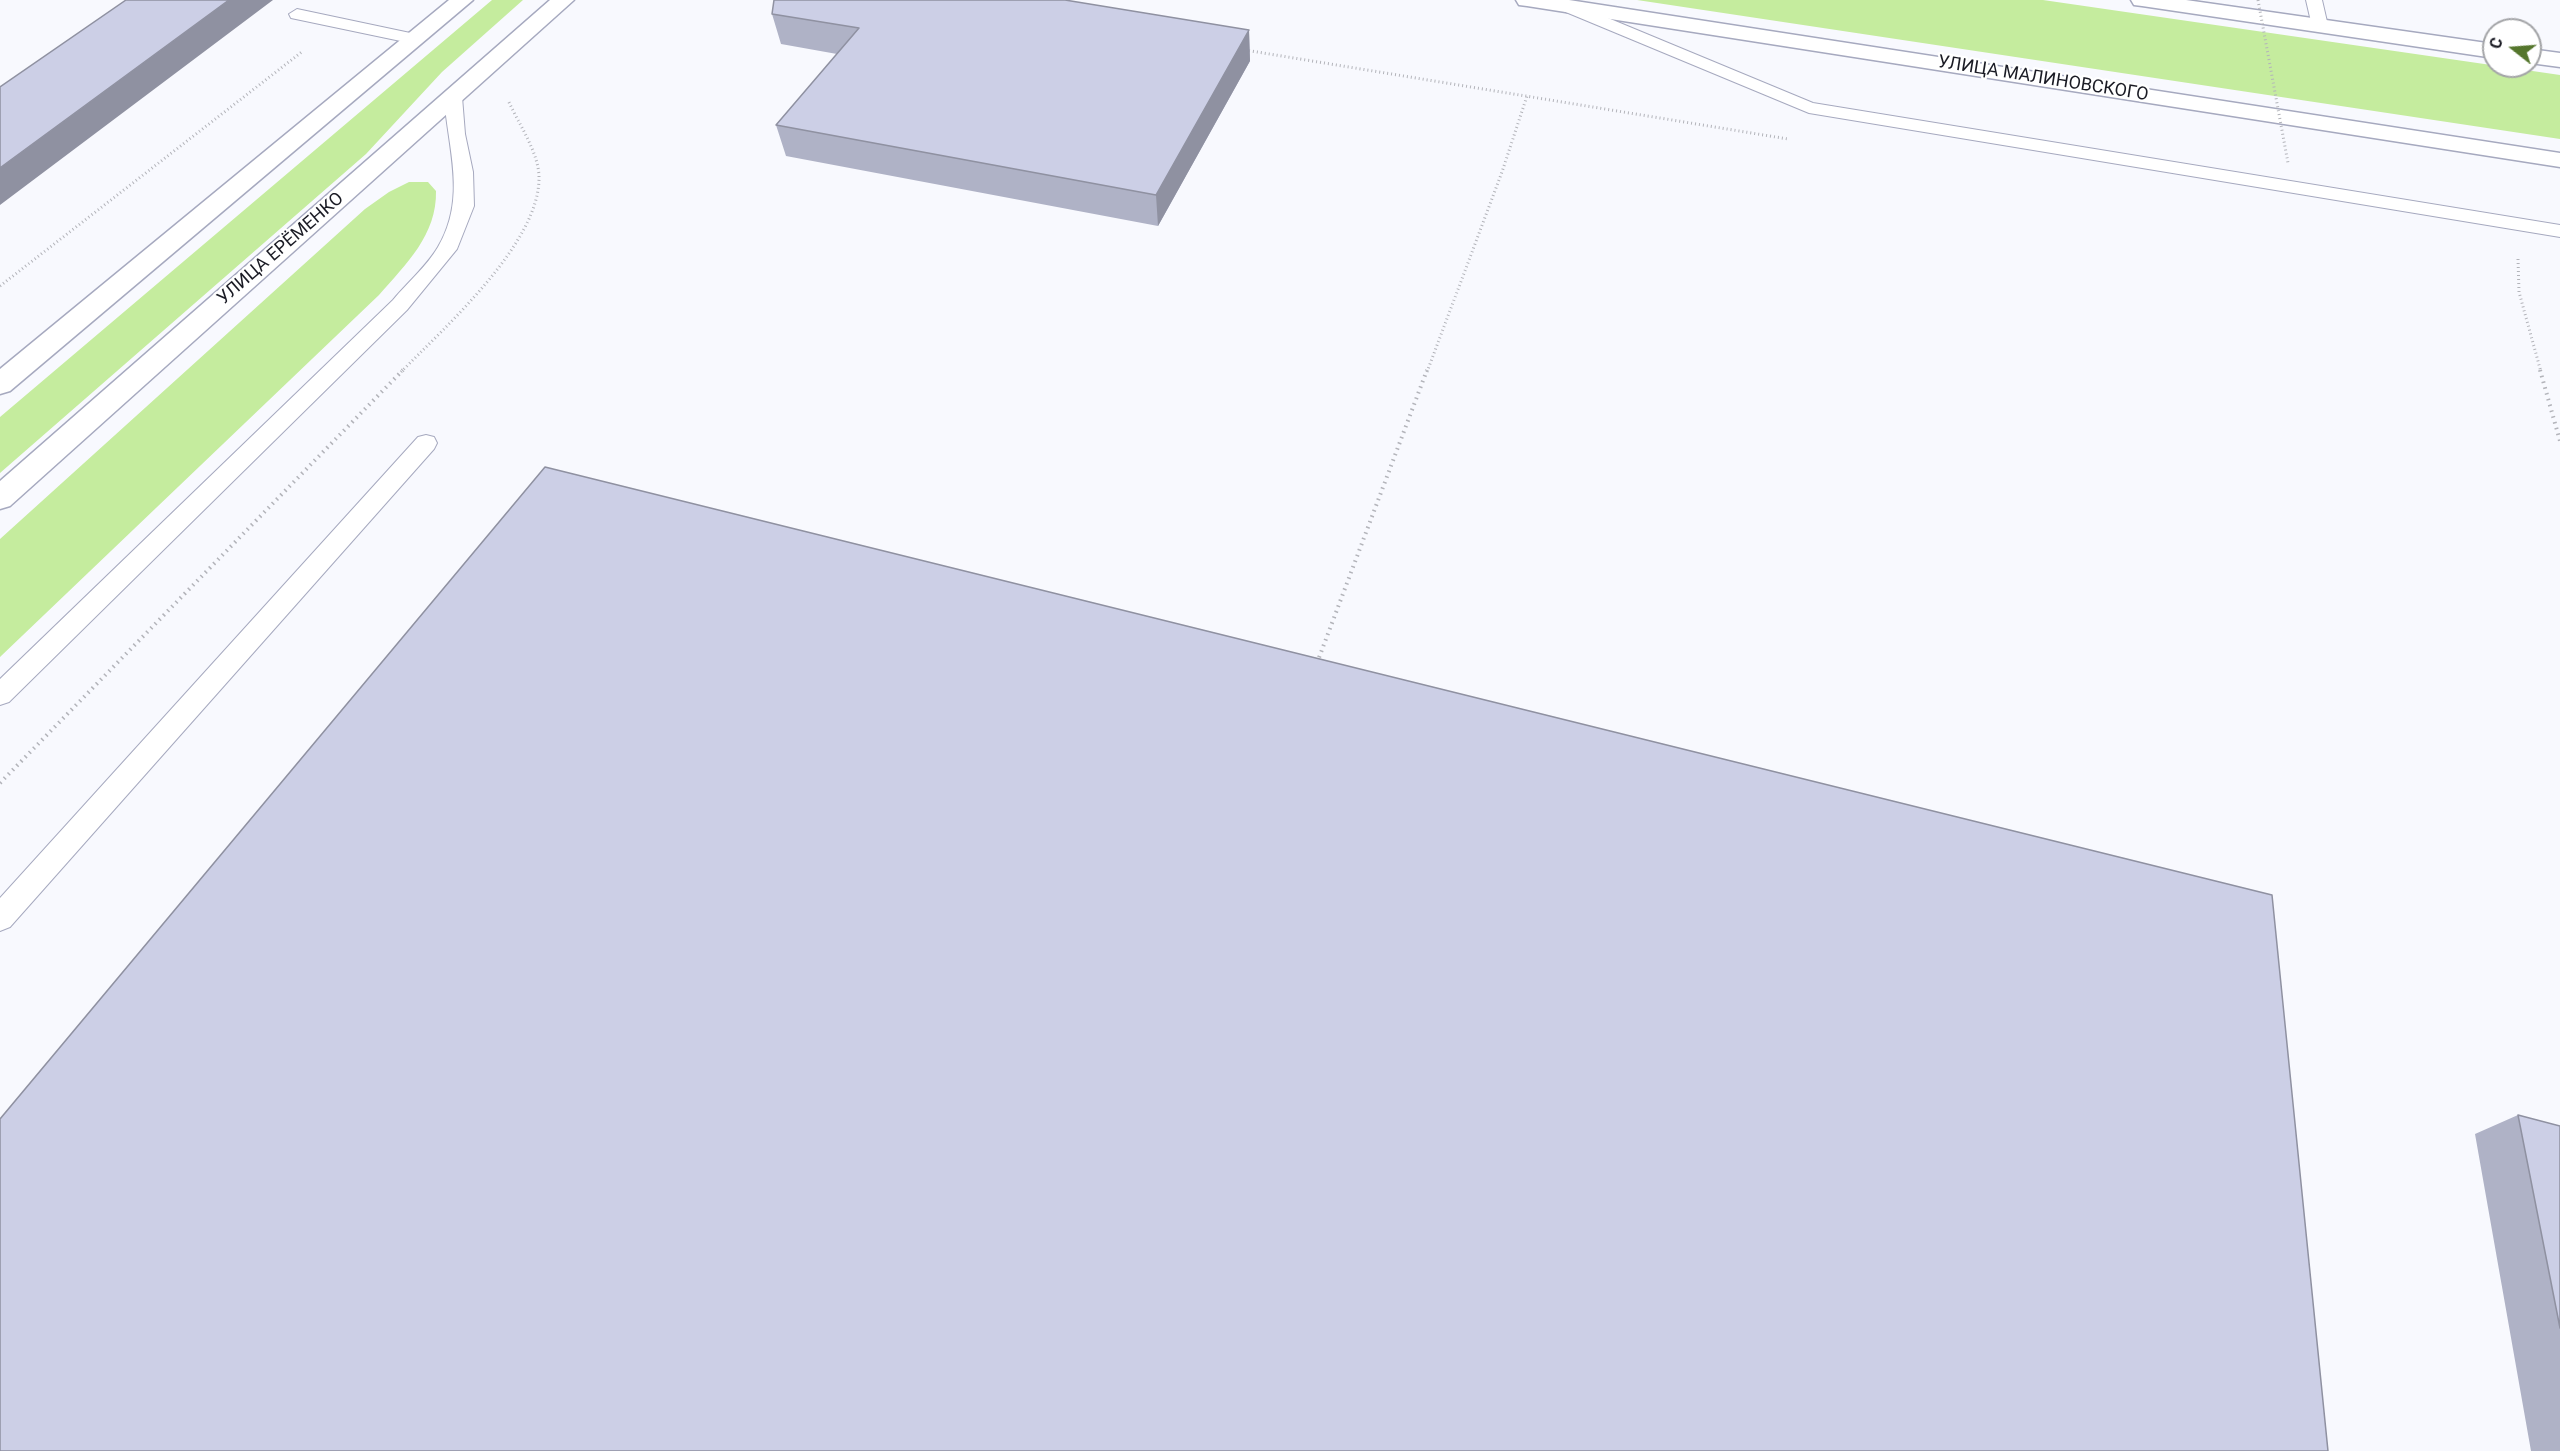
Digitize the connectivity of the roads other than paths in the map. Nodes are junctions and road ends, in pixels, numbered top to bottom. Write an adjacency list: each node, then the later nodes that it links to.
1 (462, 0): 9 (main road)
2 (563, 0): 13 (main road, УЛИЦА ЕРЁМЕНКО)
3 (1527, 0): 6 (main road, УЛИЦА МАЛИНОВСКОГО)
4 (2142, 0): 8 (main road)
5 (2314, 0): 8 (lane)
6 (1567, 6): 14 (main road, УЛИЦА МАЛИНОВСКОГО); 15 (lane)
7 (297, 14): 9 (lane)
8 (2320, 26): 10 (main road)
9 (415, 39): 16 (main road)
10 (2482, 49)
11 (2542, 58): 12 (main road)
12 (2560, 60)
13 (453, 98): 18 (main road, УЛИЦА ЕРЁМЕНКО); 19 (lane)
14 (2560, 160)
15 (2560, 231)
16 (0, 384)
17 (426, 443): 20 (lane)
18 (0, 498)
19 (0, 695)
20 (0, 918)

